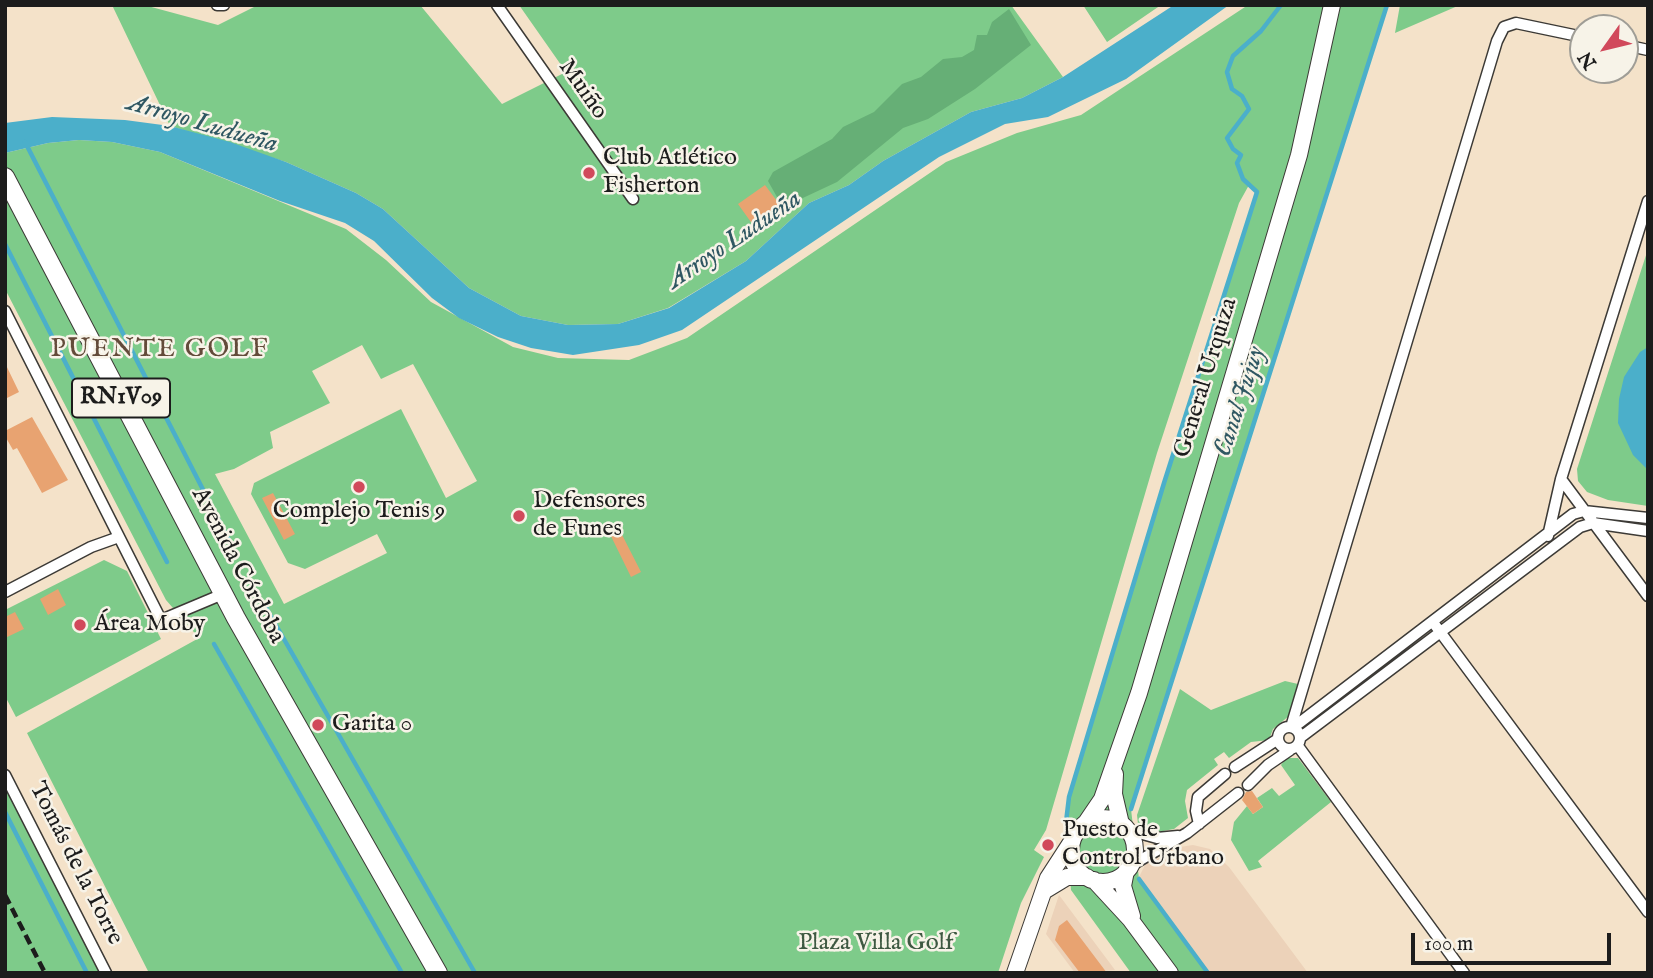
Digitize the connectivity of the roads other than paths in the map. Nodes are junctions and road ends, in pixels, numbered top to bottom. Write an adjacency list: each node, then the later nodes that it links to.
1 (497, 5): 5 (street, Muiño)
2 (1332, 5): 25 (main road, General Urquiza)
3 (1569, 34): 21 (street)
4 (6, 177): 17 (main road, Avenida Córdoba / RN1V09)
5 (633, 199)
6 (1648, 201): 8 (street)
7 (5, 311): 14 (street)
8 (1561, 480): 9 (street); 13 (street)
9 (1584, 511): 10 (street); 11 (street); 13 (street)
10 (1648, 518)
11 (1593, 523): 12 (street); 15 (street); 18 (street)
12 (1648, 531)
13 (1547, 534): 15 (street); 19 (street)
14 (119, 537): 16 (street); 17 (street)
15 (1555, 546): 20 (street)
16 (5, 592)
17 (223, 594): 43 (main road, Avenida Córdoba / RN1V09)
18 (1648, 596)
19 (1432, 620): 20 (street); 21 (street)
20 (1440, 631): 23 (street); 40 (street)
21 (1293, 727): 22 (street); 23 (street)
22 (1278, 739): 23 (street); 24 (street)
23 (1296, 744): 27 (street); 46 (street)
24 (1250, 757): 26 (street); 27 (street)
25 (1116, 761): 32 (main road, General Urquiza); 34 (main road, General Urquiza)
26 (1235, 767)
27 (1260, 773): 30 (street)
28 (1225, 774): 33 (street)
29 (5, 775): 42 (street, Tomás de la Torre)
30 (1248, 785)
31 (1238, 793): 33 (street)
32 (1085, 824): 34 (main road); 36 (main road)
33 (1199, 824): 35 (street)
34 (1125, 827): 35 (street); 37 (main road)
35 (1187, 833): 37 (street)
36 (1073, 839): 38 (main road); 39 (main road)
37 (1128, 869): 38 (main road); 41 (main road)
38 (1090, 879): 39 (main road); 41 (main road)
39 (1042, 892): 44 (main road)
40 (1648, 912)
41 (1141, 933): 45 (main road)
42 (106, 973)
43 (438, 973)
44 (1015, 973)
45 (1170, 973)
46 (1464, 973)

